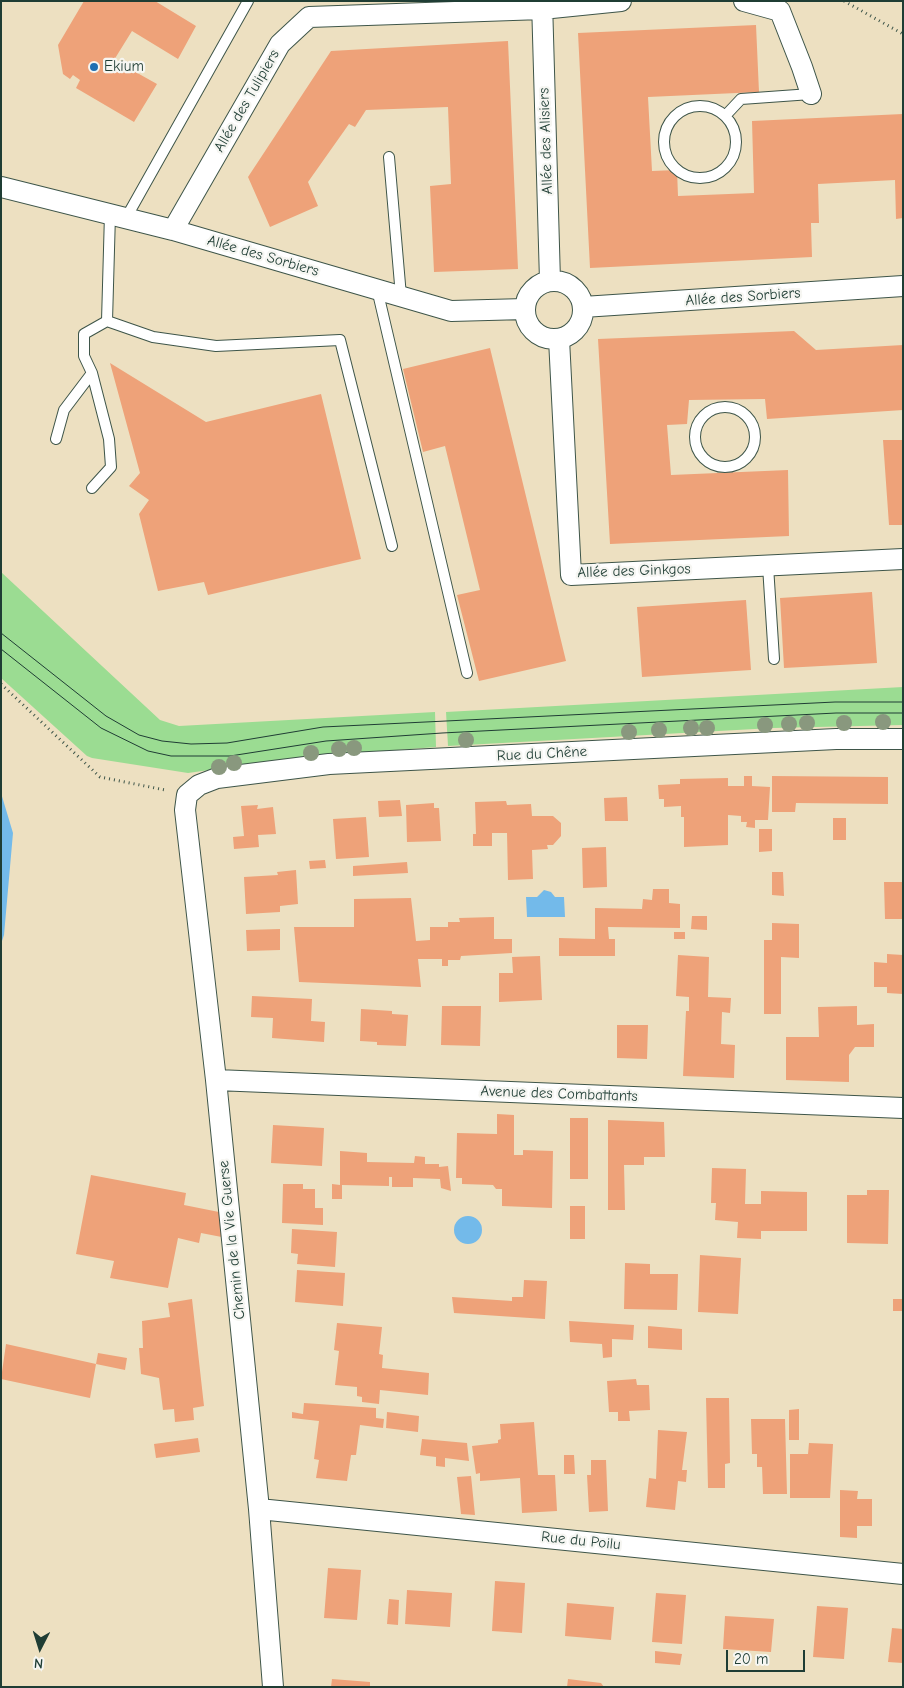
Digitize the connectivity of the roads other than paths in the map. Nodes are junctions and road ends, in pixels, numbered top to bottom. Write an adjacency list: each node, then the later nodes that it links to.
1 (248, 1): 9 (lane)
2 (621, 1): 4 (street, Allée des Tulipiers)
3 (744, 1): 5 (street)
4 (542, 5): 10 (street, Allée des Tulipiers); 11 (street, Allée des Alisiers)
5 (810, 94): 6 (lane)
6 (725, 116): 6 (lane)
7 (389, 157): 14 (lane)
8 (1, 187): 9 (street, Allée des Sorbiers)
9 (118, 216): 10 (street, Allée des Sorbiers); 17 (lane)
10 (174, 230): 13 (street, Allée des Sorbiers)
11 (550, 281): 15 (street); 16 (street)
12 (903, 286): 15 (street, Allée des Sorbiers)
13 (377, 289): 14 (street, Allée des Sorbiers); 27 (lane)
14 (401, 296): 16 (street, Allée des Sorbiers)
15 (583, 307): 18 (street)
16 (525, 309): 18 (street)
17 (107, 321): 19 (lane); 23 (lane)
18 (559, 339): 25 (street, Allée des Ginkgos)
19 (92, 373): 20 (lane); 22 (lane)
20 (56, 439)
21 (713, 465): 21 (lane)
22 (92, 488)
23 (392, 546)
24 (903, 559): 25 (street, Allée des Ginkgos)
25 (768, 566): 26 (lane)
26 (774, 659)
27 (467, 672)
28 (903, 739): 29 (street, Rue du Chêne)
29 (187, 795): 30 (street, Chemin de la Vie Guerse)
30 (216, 1080): 31 (street, Avenue des Combattants); 32 (street, Chemin de la Vie Guerse)
31 (903, 1108)
32 (259, 1509): 33 (street, Rue du Poilu); 34 (street, Chemin de la Vie Guerse)
33 (903, 1574)
34 (273, 1687)

